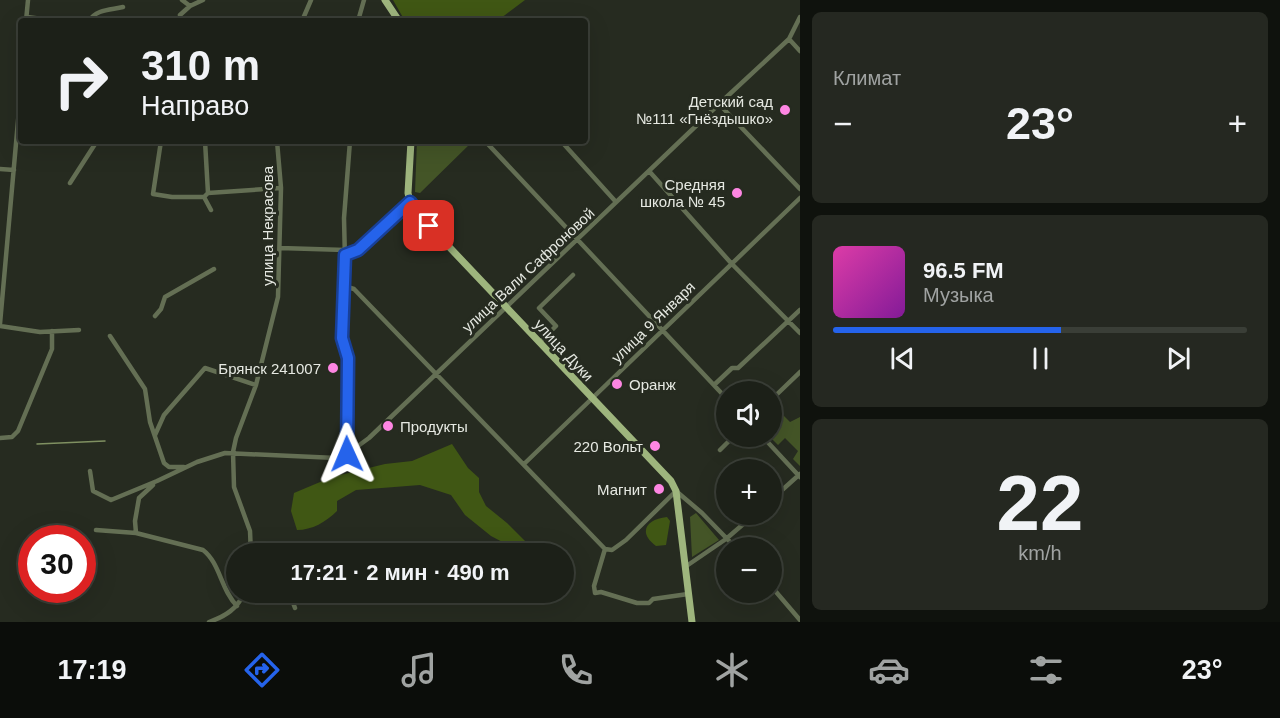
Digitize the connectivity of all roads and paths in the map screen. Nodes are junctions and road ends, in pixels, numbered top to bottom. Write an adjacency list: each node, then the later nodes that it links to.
1 (28, 0): 11 (street)
2 (182, 0): 7 (street)
3 (203, 0): 7 (street)
4 (311, 0): 13 (street)
5 (364, 0): 14 (street)
6 (385, 0): 15 (main road)
7 (190, 6): 9 (street)
8 (123, 7): 12 (street)
9 (180, 15)
10 (800, 17): 16 (street, улица Вали Сафроновой)
11 (27, 18)
12 (90, 18)
13 (303, 18)
14 (359, 18)
15 (397, 18)
16 (789, 39): 17 (street); 18 (street, улица Вали Сафроновой)
17 (800, 51)
18 (718, 104): 30 (street, улица Вали Сафроновой); 33 (street)
19 (18, 123): 29 (street)
20 (95, 144): 31 (street)
21 (161, 144): 34 (street)
22 (205, 144): 34 (street)
23 (277, 144): 32 (street, улица Некрасова)
24 (350, 144): 41 (street)
25 (411, 144): 36 (main road)
26 (488, 144): 39 (street)
27 (564, 144): 37 (street)
28 (0, 169): 29 (street)
29 (14, 170): 50 (street)
30 (649, 171): 37 (street, улица Вали Сафроновой); 42 (street)
31 (70, 183)
32 (281, 188): 34 (street); 40 (street, улица Некрасова)
33 (800, 189)
34 (206, 195): 38 (street)
35 (800, 198): 42 (street, улица 9 Января)
36 (410, 202): 41 (street); 46 (main road, улица Дуки)
37 (616, 202): 39 (street, улица Вали Сафроновой)
38 (211, 210)
39 (578, 238): 46 (street, улица Вали Сафроновой); 53 (street)
40 (280, 248): 41 (street); 59 (street, улица Некрасова)
41 (345, 252): 45 (street)
42 (731, 263): 49 (street); 53 (street, улица 9 Января)
43 (214, 269): 48 (street)
44 (573, 275): 56 (street)
45 (344, 286): 58 (street); 69 (street)
46 (506, 307): 56 (main road, улица Дуки); 58 (street, улица Вали Сафроновой)
47 (800, 310): 49 (street)
48 (155, 316)
49 (788, 321): 54 (street); 60 (street)
50 (0, 325): 52 (street)
51 (79, 330): 52 (street)
52 (52, 331): 64 (street)
53 (662, 331): 60 (street); 62 (street, улица 9 Января)
54 (800, 333)
55 (110, 336): 63 (street)
56 (539, 343): 62 (main road, улица Дуки)
57 (800, 372): 61 (street)
58 (436, 373): 69 (street, улица Вали Сафроновой); 70 (street)
59 (256, 385): 63 (street); 68 (street, улица Некрасова)
60 (714, 385)
61 (782, 389)
62 (591, 398): 70 (street, улица 9 Января); 76 (main road, улица Дуки)
63 (155, 435): 71 (street)
64 (0, 438)
65 (723, 447): 67 (street)
66 (772, 447): 73 (street)
67 (720, 450)
68 (233, 452): 69 (street, улица Вали Сафроновой); 71 (street); 82 (street, улица Некрасова)
69 (347, 454)
70 (524, 464): 84 (street)
71 (186, 467): 74 (street)
72 (90, 471): 74 (street)
73 (799, 475): 75 (street)
74 (157, 481): 79 (street)
75 (782, 490)
76 (676, 491): 80 (street); 84 (street); 85 (main road)
77 (742, 525): 81 (street)
78 (96, 530): 79 (street)
79 (136, 533): 90 (street)
80 (724, 537)
81 (728, 537)
82 (251, 543)
83 (716, 546): 85 (street)
84 (605, 549): 86 (street)
85 (684, 567): 86 (main road)
86 (688, 594): 94 (main road)
87 (782, 599): 92 (street)
88 (239, 603): 90 (street)
89 (293, 603): 91 (street)
90 (237, 606): 93 (street)
91 (295, 608)
92 (800, 620)
93 (209, 622)
94 (692, 622)

